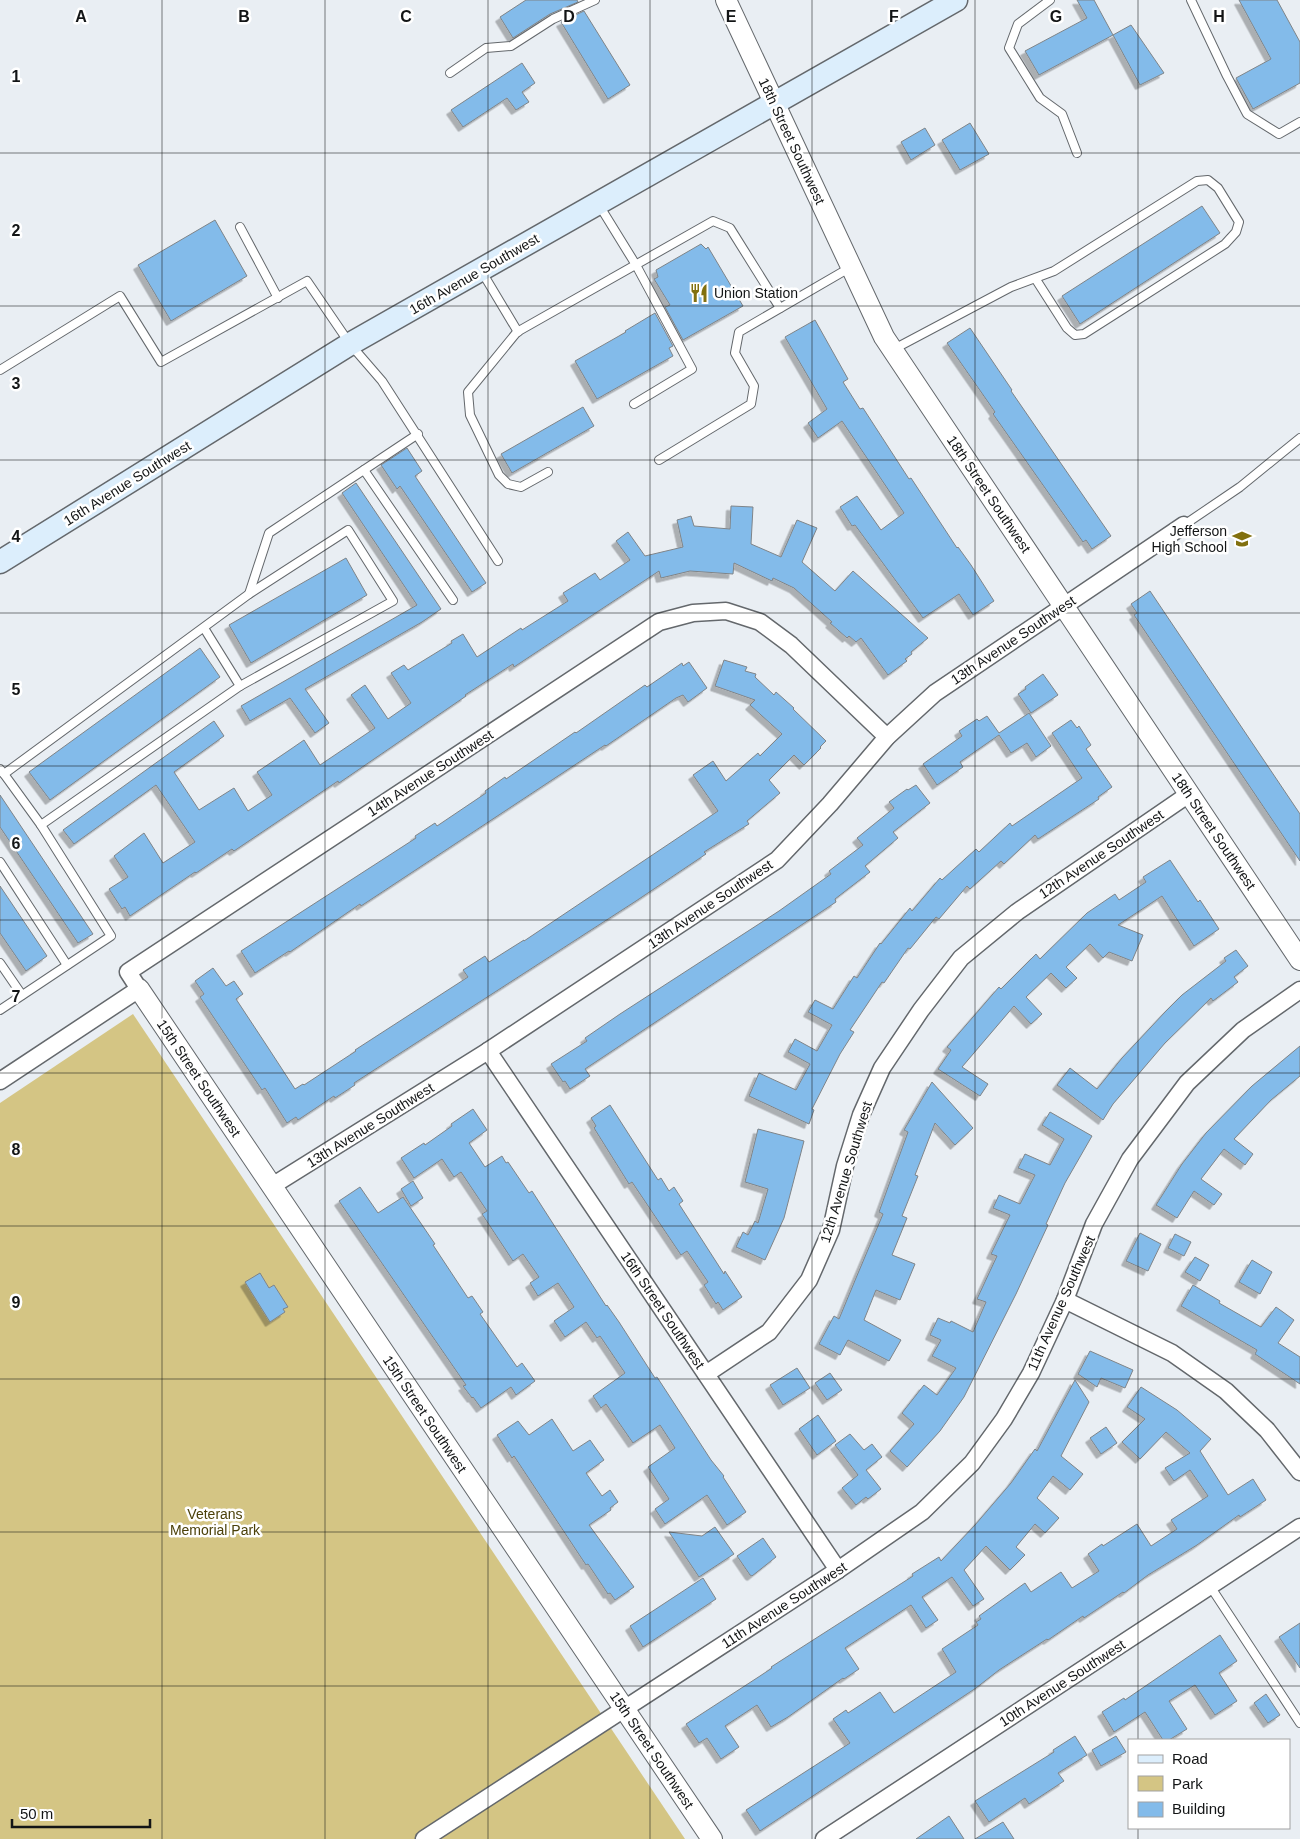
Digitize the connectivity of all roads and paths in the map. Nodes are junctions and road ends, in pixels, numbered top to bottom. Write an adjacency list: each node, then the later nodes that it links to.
1 (595, 0): 6 (lane)
2 (726, 0): 7 (street, 18th Street Southwest)
3 (956, 0): 7 (main road, 16th Avenue Southwest)
4 (1050, 0): 9 (lane)
5 (1191, 0): 8 (lane)
6 (450, 73)
7 (774, 103): 10 (main road, 16th Avenue Southwest); 13 (street, 18th Street Southwest)
8 (1300, 122)
9 (1077, 153)
10 (598, 203): 12 (lane); 14 (main road, 16th Avenue Southwest)
11 (240, 227): 16 (lane)
12 (636, 265): 17 (lane); 18 (lane); 22 (lane)
13 (851, 267): 17 (lane); 20 (street, 18th Street Southwest)
14 (481, 270): 18 (lane); 19 (main road, 16th Avenue Southwest)
15 (1035, 278): 15 (lane); 20 (lane)
16 (278, 298): 19 (lane); 21 (lane)
17 (780, 308): 25 (lane)
18 (518, 332): 27 (lane)
19 (350, 344): 23 (lane); 30 (main road, 16th Avenue Southwest)
20 (892, 350): 33 (street, 18th Street Southwest)
21 (0, 370)
22 (634, 404)
23 (418, 434): 26 (lane); 29 (lane)
24 (1300, 438): 28 (lane)
25 (659, 460)
26 (364, 470): 31 (lane); 32 (lane)
27 (548, 472)
28 (1184, 525): 33 (street, 13th Avenue Southwest)
29 (498, 561)
30 (0, 562)
31 (249, 594): 34 (lane); 35 (lane)
32 (453, 600)
33 (1063, 606): 36 (street, 13th Avenue Southwest); 38 (street, 18th Street Southwest)
34 (204, 628): 35 (lane); 37 (lane)
35 (240, 686): 39 (lane)
36 (887, 737): 44 (street, 14th Avenue Southwest); 48 (street, 13th Avenue Southwest)
37 (2, 772): 39 (lane)
38 (1189, 794): 41 (street, 18th Street Southwest); 52 (street, 12th Avenue Southwest)
39 (41, 825): 43 (lane)
40 (0, 862): 43 (lane)
41 (1300, 960)
42 (0, 963): 46 (lane)
43 (67, 965): 46 (lane)
44 (139, 989): 49 (street); 50 (street, 15th Street Southwest)
45 (1300, 990): 51 (street, 11th Avenue Southwest)
46 (22, 995): 47 (lane)
47 (0, 1010)
48 (488, 1051): 50 (street, 13th Avenue Southwest); 52 (street, 16th Street Southwest)
49 (0, 1081)
50 (272, 1186): 57 (street, 15th Street Southwest)
51 (1065, 1300): 53 (street); 55 (street, 11th Avenue Southwest)
52 (706, 1374): 55 (street, 16th Street Southwest)
53 (1300, 1472)
54 (1300, 1527): 56 (street, 10th Avenue Southwest)
55 (838, 1570): 57 (street, 11th Avenue Southwest)
56 (1210, 1586): 58 (lane); 61 (street, 10th Avenue Southwest)
57 (624, 1709): 59 (street, 11th Avenue Southwest); 60 (street, 15th Street Southwest)
58 (1300, 1723)
59 (424, 1839)
60 (712, 1839)
61 (824, 1839)

